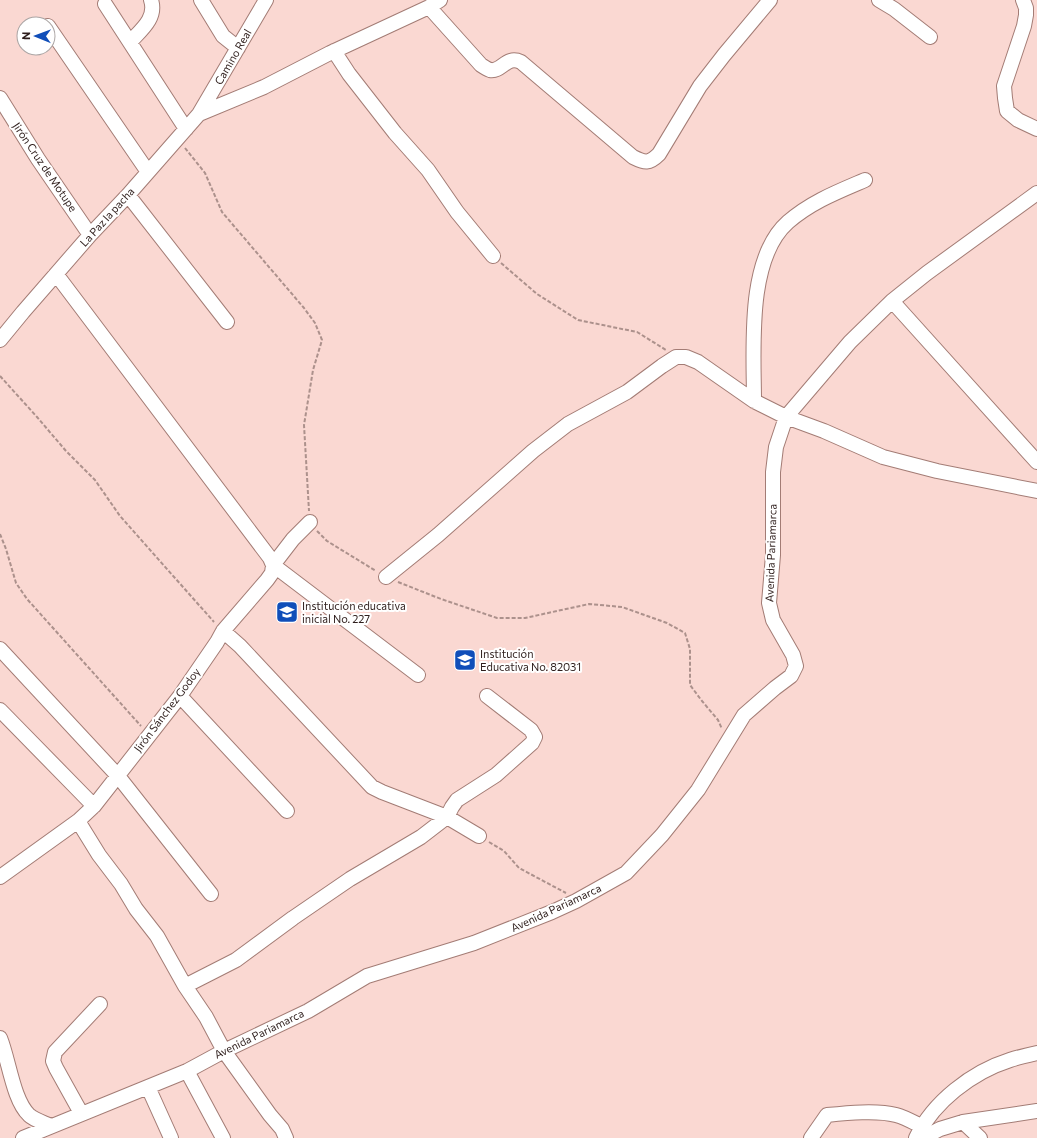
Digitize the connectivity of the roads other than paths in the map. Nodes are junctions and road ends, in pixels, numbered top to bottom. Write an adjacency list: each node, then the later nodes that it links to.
1 (151, 0): 11 (street)
2 (201, 0): 12 (street)
3 (266, 0): 12 (street, Camino Real)
4 (879, 0): 9 (street)
5 (1023, 0): 16 (street)
6 (769, 1): 8 (street)
7 (105, 4): 11 (street)
8 (435, 4): 13 (street, La Paz la pacha)
9 (930, 37)
10 (56, 38): 18 (street)
11 (130, 42): 17 (street)
12 (238, 48): 15 (street, Camino Real)
13 (334, 51): 15 (street, La Paz la pacha); 23 (street)
14 (0, 98): 22 (street, Jirón Cruz de Motupe)
15 (199, 114): 17 (street, La Paz la pacha)
16 (1037, 129)
17 (182, 135): 18 (street, La Paz la pacha)
18 (148, 172): 21 (street, La Paz la pacha)
19 (865, 180): 28 (street)
20 (1037, 193): 25 (street)
21 (128, 195): 22 (street, La Paz la pacha); 26 (street)
22 (90, 235): 24 (street, La Paz la pacha)
23 (492, 256)
24 (56, 274): 27 (street, La Paz la pacha); 33 (street)
25 (892, 301): 29 (street); 30 (street)
26 (227, 322)
27 (0, 340)
28 (754, 401): 29 (street); 34 (street)
29 (786, 417): 31 (street); 52 (street, Avenida Pariamarca)
30 (1037, 462)
31 (1037, 491)
32 (310, 522): 33 (street, Jirón Sánchez Godoy)
33 (273, 565): 35 (street, Jirón Sánchez Godoy); 37 (street)
34 (386, 577)
35 (223, 632): 38 (street, Jirón Sánchez Godoy); 44 (street)
36 (0, 649): 41 (street)
37 (418, 675)
38 (180, 696): 41 (street, Jirón Sánchez Godoy); 43 (street)
39 (487, 696): 44 (street)
40 (0, 710): 42 (street)
41 (118, 776): 42 (street, Jirón Sánchez Godoy); 48 (street)
42 (94, 806): 45 (street, Jirón Sánchez Godoy)
43 (287, 811)
44 (447, 817): 46 (street); 49 (street)
45 (78, 821): 47 (street, Jirón Sánchez Godoy); 49 (street)
46 (479, 836)
47 (0, 877)
48 (211, 894)
49 (185, 986): 52 (street)
50 (100, 1004): 57 (street)
51 (0, 1038): 59 (street)
52 (224, 1051): 54 (street, Avenida Pariamarca); 64 (street)
53 (1037, 1053): 60 (street)
54 (187, 1071): 55 (street, Avenida Pariamarca); 63 (street)
55 (148, 1087): 57 (street, Avenida Pariamarca); 62 (street)
56 (1037, 1111): 58 (street)
57 (81, 1113): 59 (street, Avenida Pariamarca)
58 (963, 1122): 60 (street); 66 (street)
59 (51, 1126): 61 (street, Avenida Pariamarca)
60 (920, 1134): 65 (street)
61 (23, 1138)
62 (171, 1138)
63 (223, 1138)
64 (286, 1138)
65 (811, 1138)
66 (980, 1138)

